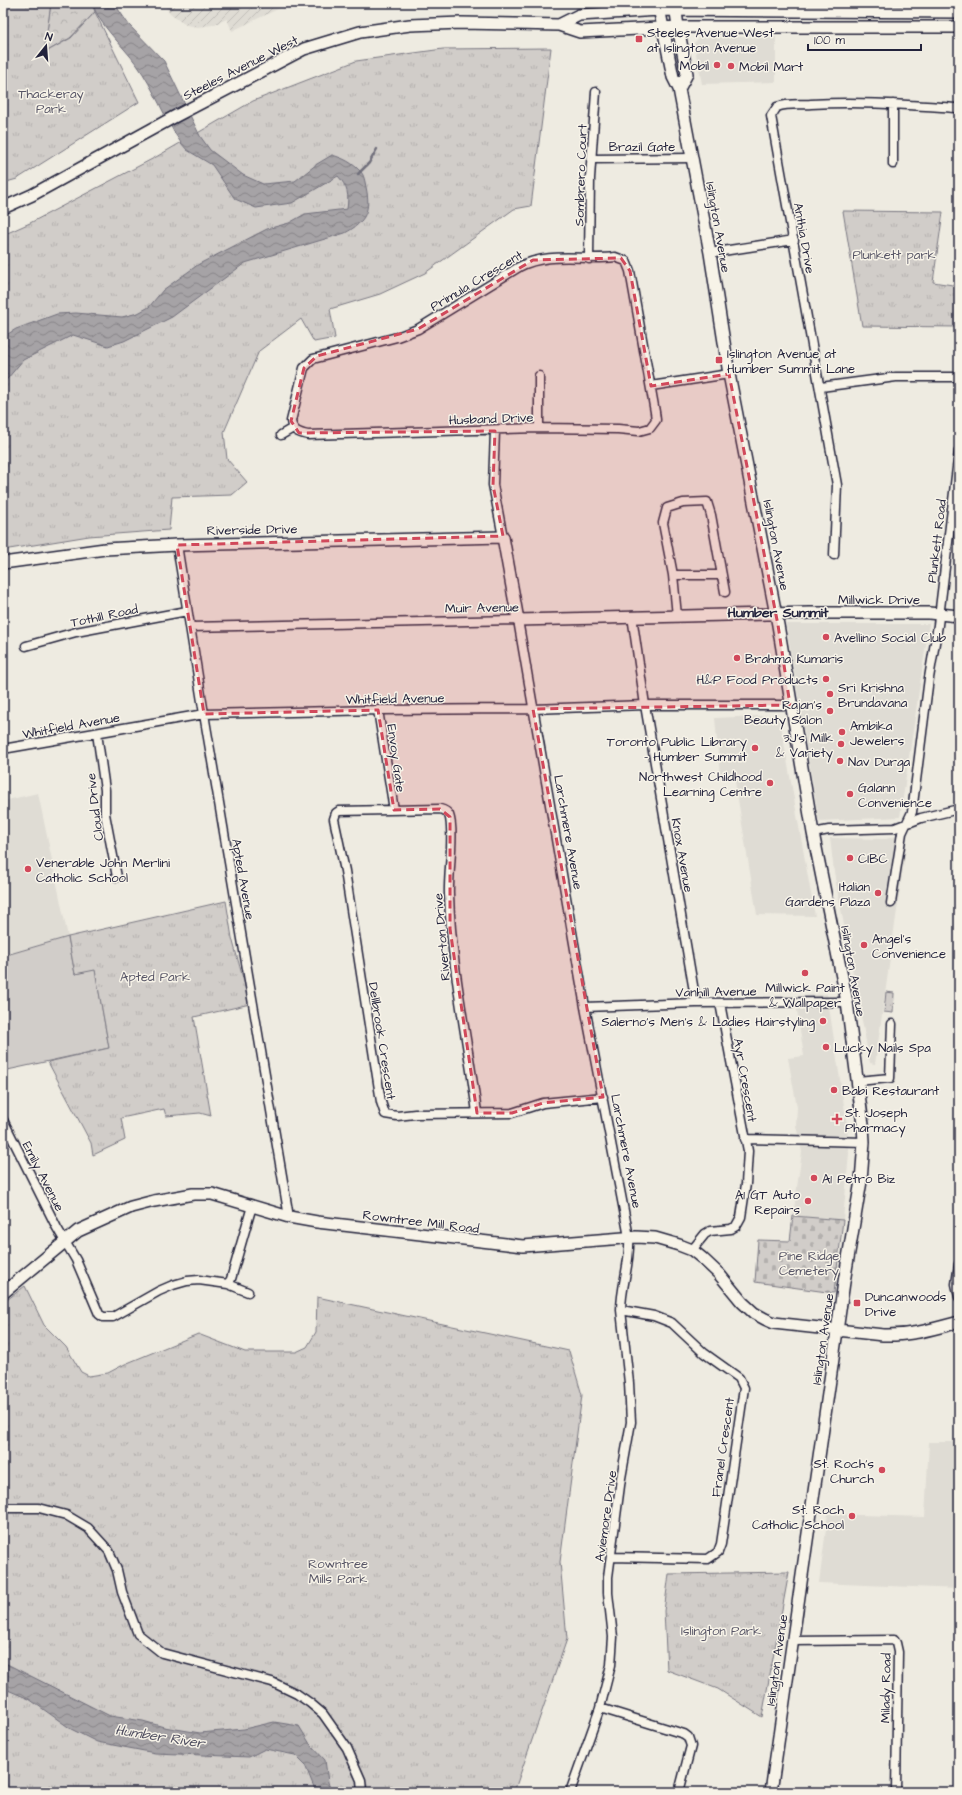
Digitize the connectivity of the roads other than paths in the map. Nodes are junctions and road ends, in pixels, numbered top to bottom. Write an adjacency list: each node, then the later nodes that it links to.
1 (659, 7): 2 (main road, Steeles Avenue West); 4 (main road, Steeles Avenue West); 7 (main road, Islington Avenue)
2 (676, 7): 3 (main road, Steeles Avenue West); 5 (main road)
3 (959, 12)
4 (559, 25): 7 (main road, Steeles Avenue West); 15 (main road, Steeles Avenue West)
5 (678, 27): 6 (main road, Steeles Avenue West); 7 (main road, Steeles Avenue West); 8 (main road)
6 (959, 27)
7 (662, 28): 8 (main road, Islington Avenue)
8 (679, 88): 12 (main road, Islington Avenue)
9 (596, 92): 13 (street, Sombrero Court)
10 (893, 104): 11 (street, Anthia Drive); 14 (street); 16 (street, Anthia Drive)
11 (959, 108)
12 (692, 158): 13 (street, Brazil Gate); 17 (main road, Islington Avenue)
13 (592, 159): 18 (street, Sombrero Court)
14 (893, 164)
15 (3, 208)
16 (794, 240): 17 (street); 23 (street, Anthia Drive)
17 (710, 253): 19 (main road, Islington Avenue)
18 (589, 259): 22 (street, Primula Crescent); 24 (street, Primula Crescent)
19 (728, 374): 22 (street); 37 (main road, Islington Avenue)
20 (539, 376): 25 (street)
21 (959, 377): 23 (street)
22 (651, 386): 25 (street, Husband Drive)
23 (821, 387): 31 (street, Anthia Drive)
24 (292, 427): 26 (street, Husband Drive); 27 (street)
25 (539, 428): 26 (street, Husband Drive)
26 (495, 431): 29 (street, Larchmere Avenue)
27 (282, 435)
28 (959, 451): 38 (street, Plunkett Road)
29 (503, 536): 30 (main road, Riverside Drive); 42 (main road, Larchmere Avenue)
30 (177, 545): 32 (main road, Riverside Drive); 36 (street, Apted Avenue)
31 (834, 555)
32 (3, 563)
33 (673, 575): 34 (street); 34 (street); 40 (street)
34 (722, 575): 35 (street)
35 (725, 592)
36 (187, 611): 43 (street, Apted Avenue); 44 (street, Tothill Road)
37 (776, 614): 38 (main road, Millwick Drive); 40 (main road, Muir Avenue); 46 (main road, Islington Avenue)
38 (939, 614): 41 (main road, Millwick Drive); 54 (street, Plunkett Road)
39 (632, 616): 40 (main road, Muir Avenue); 42 (main road, Muir Avenue); 45 (street, Knox Avenue)
40 (677, 616)
41 (959, 616)
42 (518, 620): 43 (street, Muir Avenue); 47 (street, Larchmere Avenue)
43 (190, 627): 49 (street, Apted Avenue)
44 (26, 646)
45 (645, 705): 46 (street, Whitfield Avenue); 47 (street, Whitfield Avenue); 59 (street, Knox Avenue)
46 (790, 705): 55 (main road, Islington Avenue)
47 (533, 709): 48 (street, Whitfield Avenue); 61 (street, Larchmere Avenue)
48 (378, 710): 49 (street, Whitfield Avenue); 52 (street, Envoy Gate)
49 (204, 714): 50 (street, Whitfield Avenue); 70 (street, Apted Avenue)
50 (97, 733): 51 (street, Whitfield Avenue); 56 (street, Cloud Drive)
51 (3, 749)
52 (394, 810): 65 (street, Riverton Drive); 65 (street, Dellbrook Crescent)
53 (959, 810): 54 (street)
54 (908, 823): 55 (street); 57 (street, Plunkett Road)
55 (813, 833): 58 (main road, Islington Avenue)
56 (117, 877)
57 (891, 903)
58 (847, 1002): 60 (street, Vanhill Avenue); 63 (main road, Islington Avenue)
59 (696, 1003): 60 (street, Vanhill Avenue); 61 (street, Vanhill Avenue)
60 (720, 1003): 67 (street, Ayr Crescent)
61 (585, 1007): 64 (street, Larchmere Avenue)
62 (892, 1024): 63 (street)
63 (857, 1081): 68 (main road, Islington Avenue)
64 (603, 1097): 65 (street, Dellbrook Crescent); 71 (street, Larchmere Avenue)
65 (477, 1113)
66 (3, 1120): 72 (street, Emily Avenue)
67 (745, 1139): 68 (street, Ayr Crescent); 73 (street)
68 (864, 1142): 81 (main road, Islington Avenue)
69 (252, 1206): 70 (main road, Rowntree Mill Road); 72 (main road, Rowntree Mill Road); 75 (street)
70 (289, 1216): 71 (main road, Rowntree Mill Road)
71 (629, 1237): 73 (main road, Rowntree Mill Road); 79 (street, Aviemore Drive)
72 (65, 1241): 75 (street, Emily Avenue); 77 (main road, Rowntree Mill Road)
73 (692, 1250): 81 (main road, Rowntree Mill Road)
74 (959, 1264): 78 (street)
75 (228, 1284): 76 (street)
76 (248, 1292)
77 (3, 1293)
78 (959, 1298)
79 (621, 1310): 83 (street, Aviemore Drive); 83 (street, Franel Crescent)
80 (959, 1322): 81 (main road)
81 (837, 1330): 84 (main road, Islington Avenue)
82 (3, 1508): 86 (street)
83 (611, 1557): 85 (street, Aviemore Drive)
84 (792, 1641): 89 (main road, Islington Avenue); 90 (street, Milady Road)
85 (600, 1708): 87 (street, Aviemore Drive); 88 (street)
86 (362, 1792)
87 (570, 1792)
88 (679, 1792)
89 (771, 1792)
90 (896, 1792)

